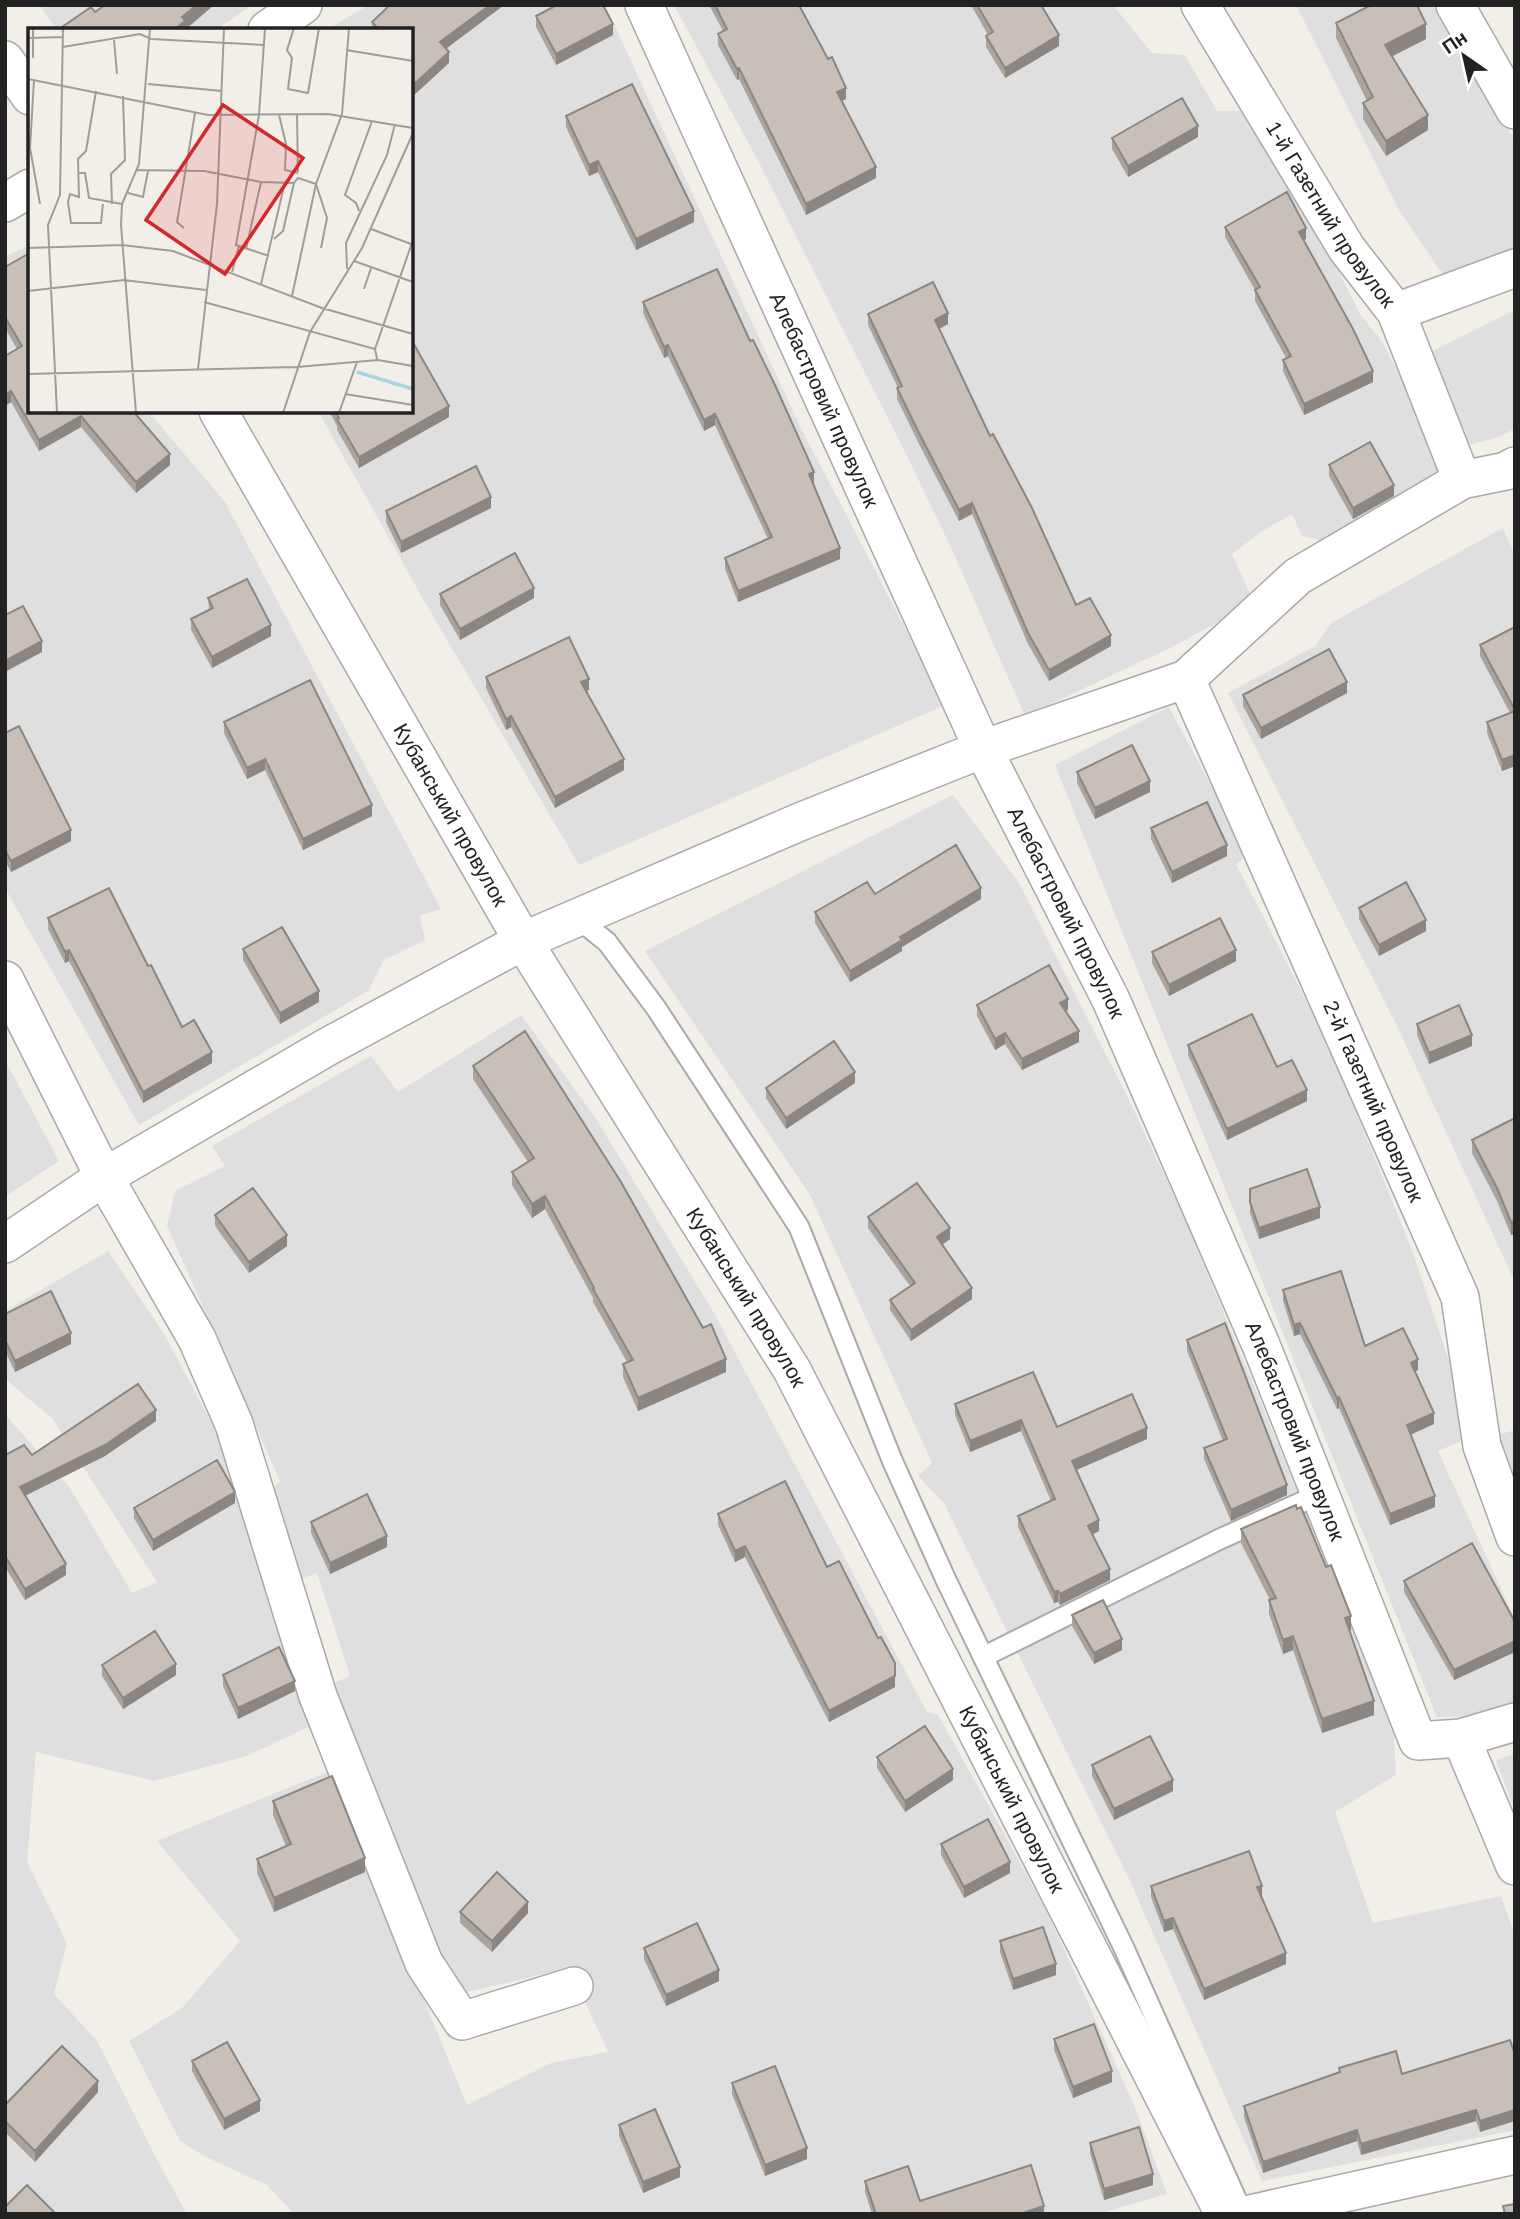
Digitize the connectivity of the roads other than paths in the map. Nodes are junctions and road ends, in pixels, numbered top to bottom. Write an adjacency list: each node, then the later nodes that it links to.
1 (303, 5): 5 (street)
2 (644, 5): 17 (street, Алебастровий провулок)
3 (1200, 5): 12 (street, 1-й Газетний провулок)
4 (1455, 5): 8 (street)
5 (270, 28)
6 (5, 60): 7 (street)
7 (28, 93)
8 (1515, 110)
9 (28, 189): 10 (street)
10 (5, 202)
11 (1515, 268): 12 (street, 1-й Газетний провулок)
12 (1396, 312): 15 (street)
13 (219, 413): 19 (street, Кубанський провулок)
14 (1512, 477): 15 (street)
15 (1462, 480): 16 (street)
16 (1186, 678): 17 (street); 24 (street, 2-й Газетний провулок)
17 (983, 749): 18 (street); 23 (street, Алебастровий провулок)
18 (577, 918): 19 (street); 25 (lane)
19 (523, 941): 21 (street); 31 (street, Кубанський провулок)
20 (5, 980): 21 (street)
21 (104, 1177): 22 (street); 29 (street)
22 (5, 1244)
23 (1320, 1494): 25 (lane); 27 (street, Алебастровий провулок)
24 (1515, 1537)
25 (983, 1657): 32 (lane)
26 (1515, 1722): 27 (street, Алебастровий провулок)
27 (1461, 1738): 28 (street)
28 (1515, 1866)
29 (574, 1986)
30 (1515, 2155): 33 (street)
31 (1224, 2214)
32 (1242, 2214)
33 (1250, 2214)

